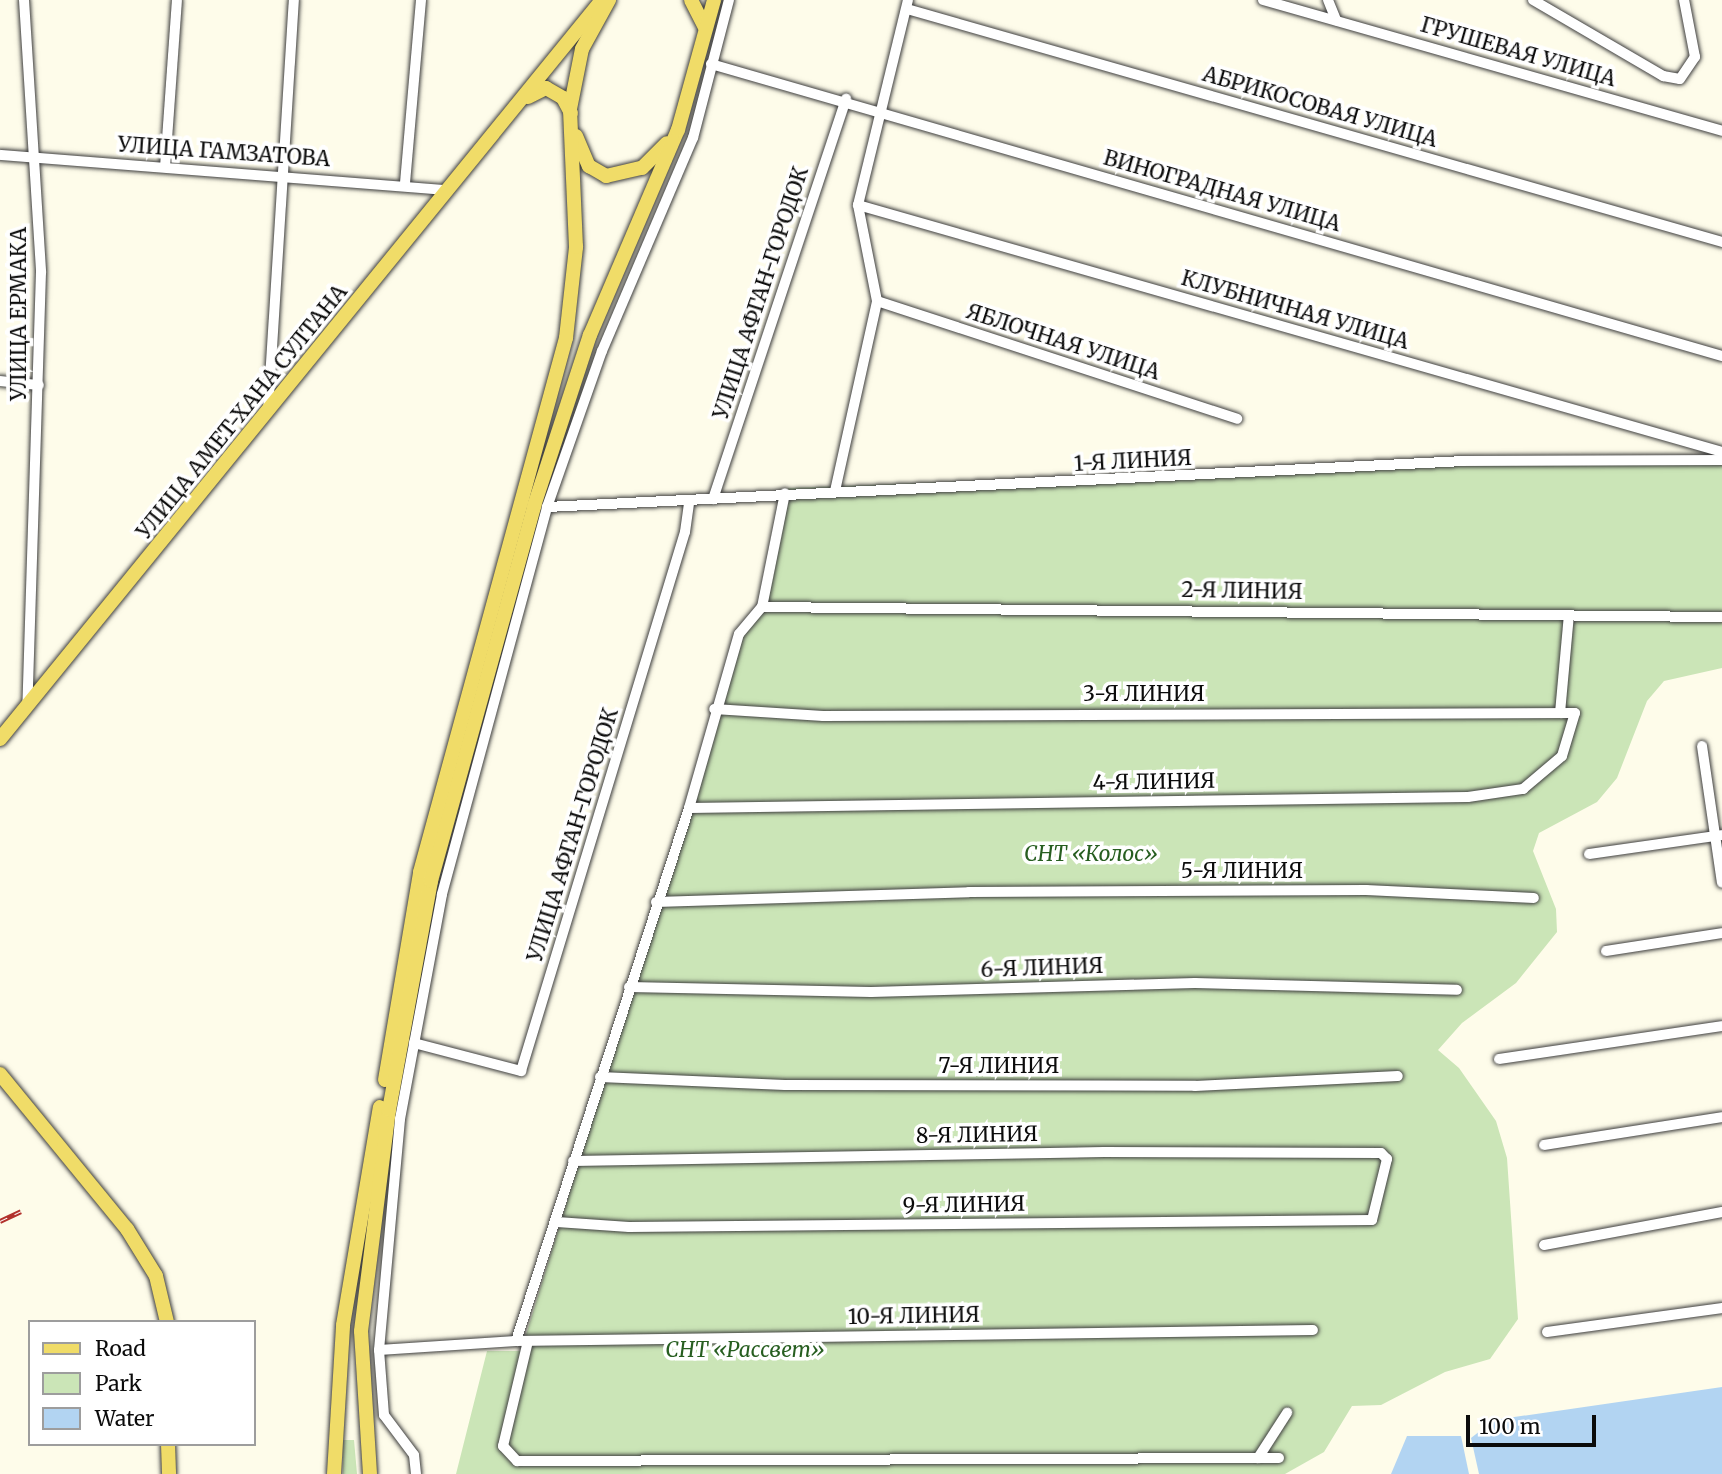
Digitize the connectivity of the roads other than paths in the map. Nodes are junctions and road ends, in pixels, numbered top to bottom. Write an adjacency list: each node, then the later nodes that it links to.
1 (24, 0): 26 (street, УЛИЦА ЕРМАКА)
2 (177, 0): 27 (street)
3 (294, 0): 28 (street)
4 (421, 0): 29 (street)
5 (602, 0): 20 (main road)
6 (609, 0): 21 (main road)
7 (691, 0): 17 (main road)
8 (714, 0): 17 (main road)
9 (729, 0): 18 (street)
10 (1263, 0): 16 (street, ГРУШЕВАЯ УЛИЦА)
11 (1328, 0): 16 (street)
12 (1533, 0): 14 (street)
13 (1684, 0): 14 (street)
14 (1544, 3)
15 (907, 4): 22 (street); 32 (street, АБРИКОСОВАЯ УЛИЦА)
16 (1336, 20): 24 (street, ГРУШЕВАЯ УЛИЦА)
17 (705, 28): 23 (main road)
18 (712, 64): 19 (street, ВИНОГРАДНАЯ УЛИЦА); 45 (street)
19 (846, 99): 22 (street, ВИНОГРАДНАЯ УЛИЦА); 43 (street, УЛИЦА АФГАН-ГОРОДОК)
20 (514, 109): 21 (main road); 30 (main road, УЛИЦА АМЕТ-ХАНА СУЛТАНА)
21 (570, 109): 23 (main road); 90 (main road)
22 (885, 112): 31 (street); 34 (street, ВИНОГРАДНАЯ УЛИЦА)
23 (678, 131): 91 (main road)
24 (1722, 131)
25 (0, 155): 26 (street, УЛИЦА ГАМЗАТОВА)
26 (34, 158): 27 (street, УЛИЦА ГАМЗАТОВА); 36 (street, УЛИЦА ЕРМАКА)
27 (166, 167): 28 (street, УЛИЦА ГАМЗАТОВА)
28 (280, 175): 29 (street, УЛИЦА ГАМЗАТОВА); 37 (street)
29 (405, 183): 30 (street, УЛИЦА ГАМЗАТОВА)
30 (445, 190): 37 (main road, УЛИЦА АМЕТ-ХАНА СУЛТАНА)
31 (858, 205): 33 (street); 39 (street, КЛУБНИЧНАЯ УЛИЦА)
32 (1722, 242)
33 (877, 301): 38 (street, ЯБЛОЧНАЯ УЛИЦА); 41 (street)
34 (1722, 356)
35 (0, 381): 36 (street)
36 (39, 385): 50 (street, УЛИЦА ЕРМАКА)
37 (268, 415): 50 (main road, УЛИЦА АМЕТ-ХАНА СУЛТАНА)
38 (1237, 419)
39 (1722, 452)
40 (1722, 460): 41 (street, 1-Я ЛИНИЯ)
41 (835, 491): 42 (street, 1-Я ЛИНИЯ)
42 (785, 493): 43 (street, 1-Я ЛИНИЯ); 46 (street)
43 (713, 499): 44 (street, 1-Я ЛИНИЯ)
44 (689, 503): 45 (street, 1-Я ЛИНИЯ); 66 (street, УЛИЦА АФГАН-ГОРОДОК)
45 (547, 507): 66 (street)
46 (762, 607): 47 (street, 2-Я ЛИНИЯ); 49 (street)
47 (1569, 615): 48 (street, 2-Я ЛИНИЯ); 51 (street)
48 (1722, 617)
49 (714, 709): 51 (street, 3-Я ЛИНИЯ); 55 (street)
50 (27, 712): 53 (main road, УЛИЦА АМЕТ-ХАНА СУЛТАНА)
51 (1560, 713): 52 (street, 3-Я ЛИНИЯ)
52 (1575, 713): 55 (street, 4-Я ЛИНИЯ)
53 (0, 739)
54 (1702, 746): 56 (street)
55 (690, 808): 60 (street)
56 (1718, 836): 57 (street); 58 (street)
57 (1589, 854)
58 (1722, 883)
59 (1534, 898): 60 (street, 5-Я ЛИНИЯ)
60 (656, 902): 63 (street)
61 (1722, 933): 62 (street)
62 (1606, 951)
63 (629, 987): 64 (street, 6-Я ЛИНИЯ); 70 (street)
64 (1457, 990)
65 (1722, 1026): 67 (street)
66 (414, 1043): 84 (street)
67 (1499, 1059)
68 (0, 1074): 79 (main road)
69 (1398, 1076): 70 (street, 7-Я ЛИНИЯ)
70 (600, 1077): 73 (street)
71 (1722, 1116): 72 (street)
72 (1544, 1145)
73 (573, 1161): 75 (street, 8-Я ЛИНИЯ); 76 (street)
74 (1722, 1212): 77 (street)
75 (1372, 1220): 76 (street, 9-Я ЛИНИЯ)
76 (557, 1222): 82 (street)
77 (1544, 1245)
78 (1722, 1308): 81 (street)
79 (167, 1320)
80 (1313, 1331): 83 (street, 10-Я ЛИНИЯ)
81 (1547, 1332)
82 (516, 1341): 83 (street, 10-Я ЛИНИЯ); 84 (street, 10-Я ЛИНИЯ)
83 (528, 1341): 87 (street)
84 (379, 1350): 92 (street)
85 (1287, 1413): 87 (street)
86 (168, 1446): 89 (main road)
87 (1258, 1458): 88 (street)
88 (1279, 1458)
89 (169, 1474)
90 (334, 1474)
91 (370, 1474)
92 (415, 1474)

